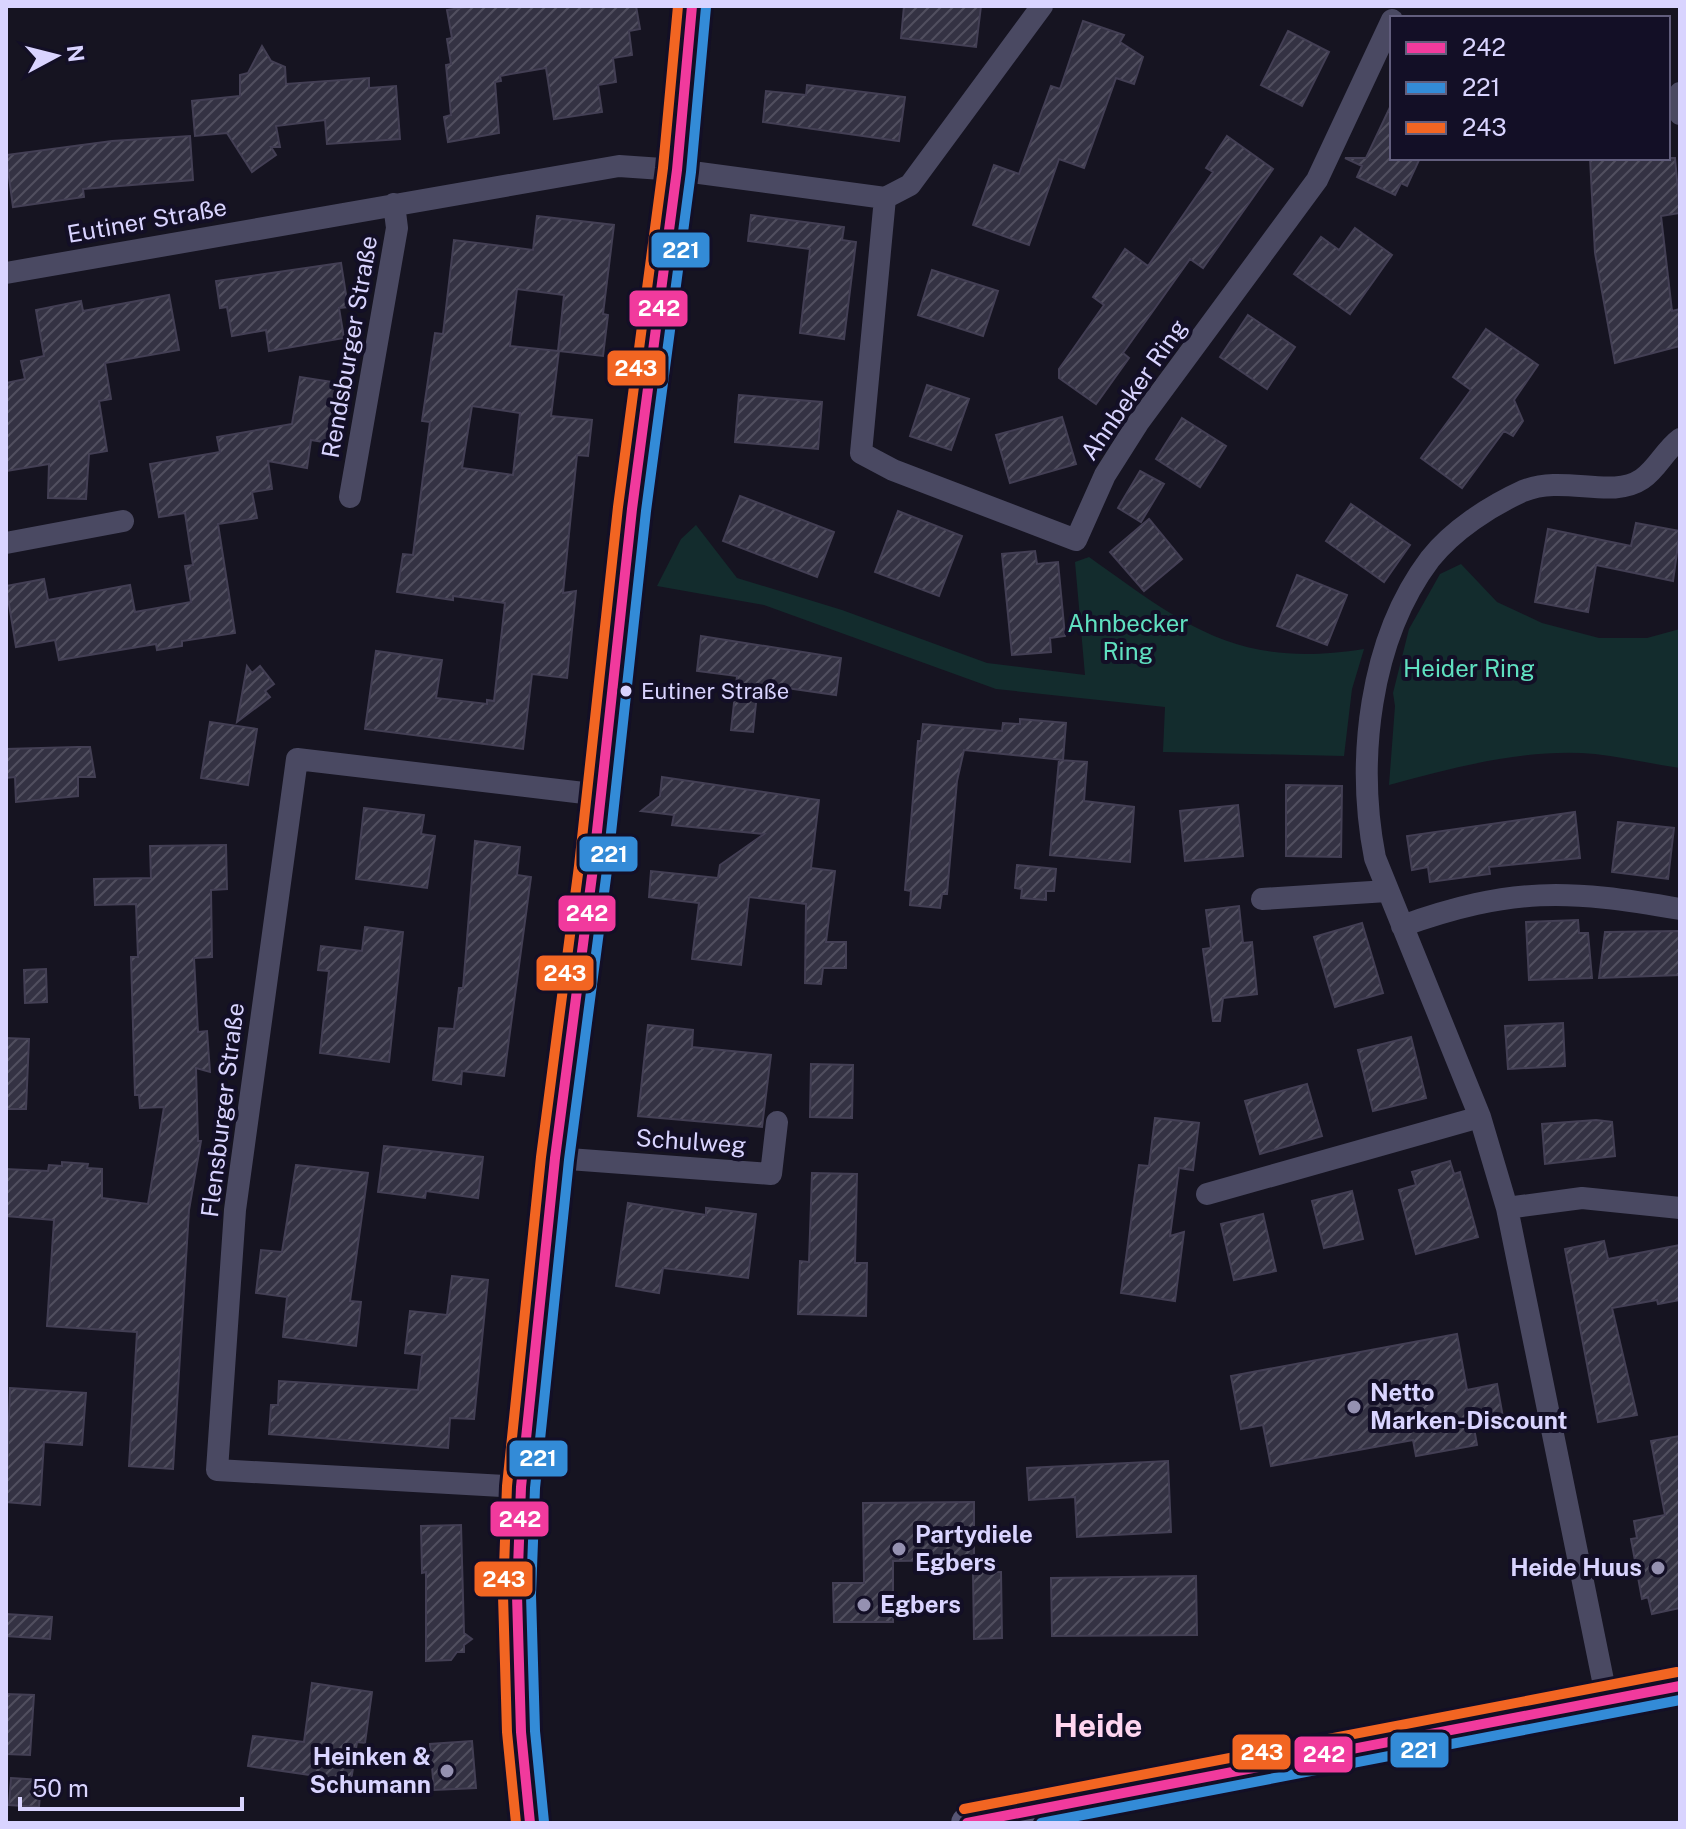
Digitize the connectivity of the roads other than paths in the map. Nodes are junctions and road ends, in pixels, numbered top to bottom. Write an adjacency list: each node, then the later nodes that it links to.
1 (692, 6): 6 (street)
2 (1042, 6): 7 (street)
3 (1390, 23): 7 (street, Ahnbeker Ring)
4 (1680, 93): 5 (street)
5 (1680, 114)
6 (677, 170): 7 (street); 8 (street, Eutiner Straße); 14 (street)
7 (885, 198)
8 (394, 204): 9 (street, Eutiner Straße); 11 (street, Rendsburger Straße)
9 (6, 273)
10 (1680, 439): 15 (street)
11 (350, 497)
12 (123, 521): 13 (street)
13 (6, 543)
14 (601, 795): 21 (street); 25 (street, Flensburger Straße)
15 (1387, 891): 16 (street); 18 (street)
16 (1262, 899)
17 (1680, 909): 18 (street)
18 (1402, 926): 19 (street)
19 (1480, 1117): 22 (street); 23 (street)
20 (777, 1122): 21 (street, Schulweg)
21 (555, 1158): 25 (street)
22 (1207, 1194)
23 (1507, 1208): 24 (street); 27 (street)
24 (1680, 1208)
25 (521, 1487): 28 (street)
26 (1680, 1686): 27 (street)
27 (1607, 1700): 29 (street)
28 (530, 1823)
29 (970, 1823)

